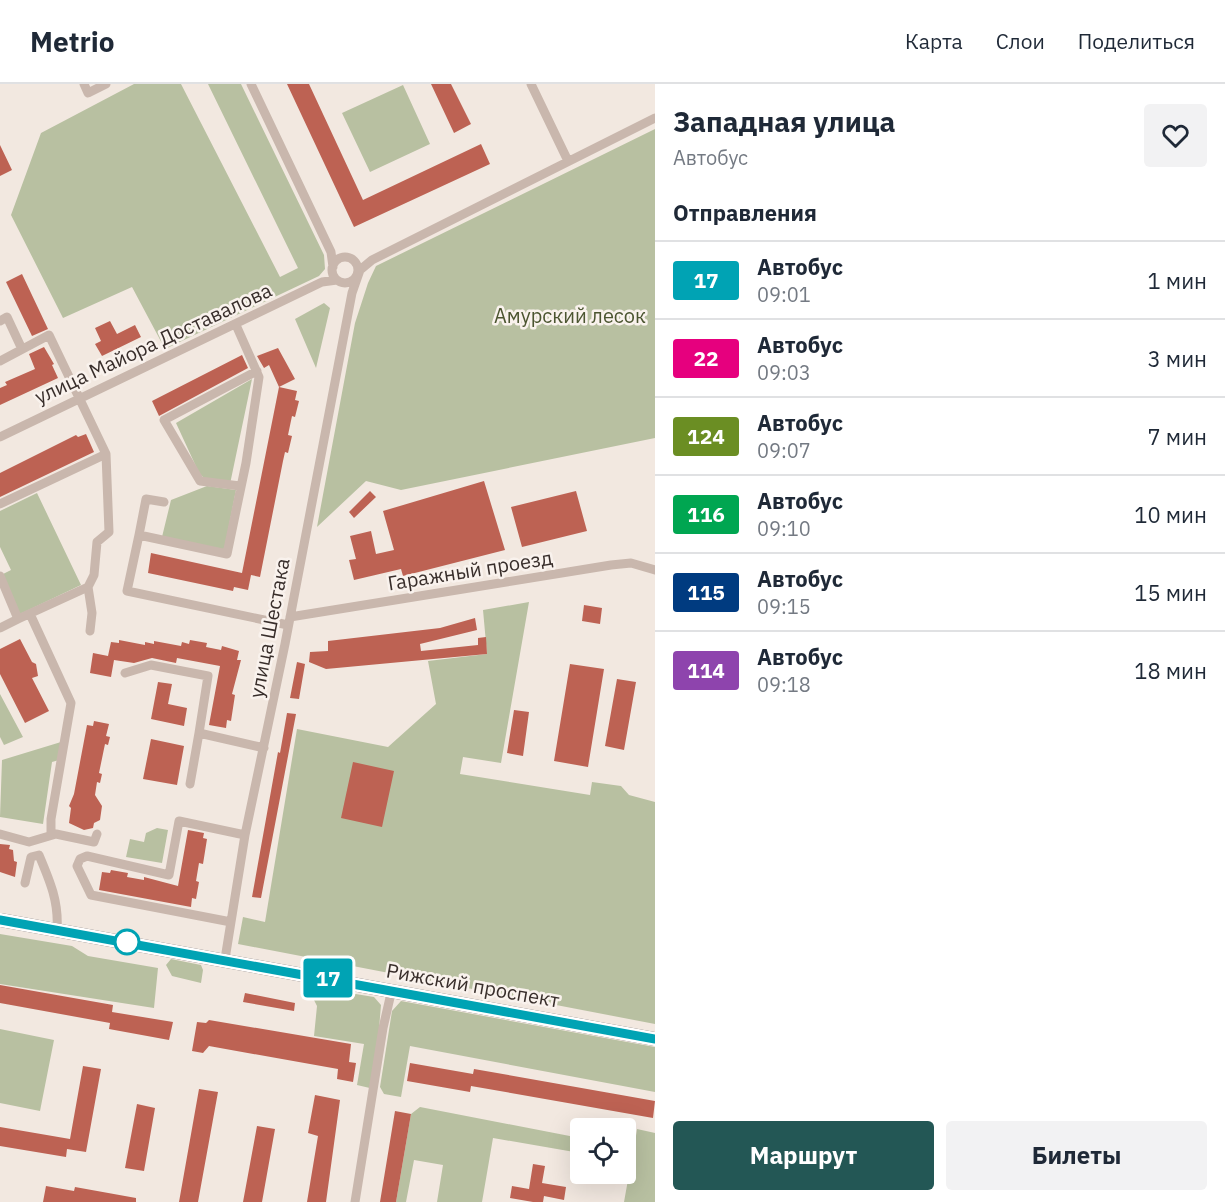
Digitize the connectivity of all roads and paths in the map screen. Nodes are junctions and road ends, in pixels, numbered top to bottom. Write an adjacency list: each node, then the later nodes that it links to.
1 (84, 84): 2 (street)
2 (106, 84)
3 (251, 84): 7 (street)
4 (531, 84): 6 (street)
5 (655, 118): 6 (street)
6 (568, 161): 10 (street)
7 (331, 252): 8 (street); 11 (street)
8 (341, 258): 9 (street); 11 (street)
9 (353, 260): 10 (street); 12 (street)
10 (372, 260): 12 (street)
11 (333, 269): 13 (street); 14 (street, улица Майора Доставалова)
12 (357, 276): 13 (street); 15 (street, улица Шестака)
13 (340, 281): 14 (street, улица Майора Доставалова); 15 (street)
14 (322, 282): 17 (street, улица Майора Доставалова)
15 (350, 303): 33 (street, улица Шестака)
16 (0, 321): 18 (street)
17 (236, 324): 20 (street); 21 (street, улица Майора Доставалова)
18 (21, 347): 19 (street); 21 (street)
19 (0, 361)
20 (257, 371): 24 (street); 24 (street)
21 (80, 398): 22 (street, улица Майора Доставалова); 23 (street)
22 (0, 437)
23 (106, 454): 26 (street); 30 (street)
24 (240, 486): 27 (street)
25 (164, 502): 27 (street)
26 (0, 504)
27 (139, 535): 33 (street)
28 (655, 570): 33 (street, Гаражный проезд)
29 (0, 576): 32 (street)
30 (88, 587): 31 (street); 35 (street)
31 (30, 614): 32 (street); 42 (street)
32 (18, 619): 34 (street)
33 (289, 621): 38 (street, улица Шестака)
34 (0, 628)
35 (90, 631)
36 (125, 673): 37 (street)
37 (199, 734): 38 (street); 39 (street)
38 (264, 748): 43 (street, улица Шестака)
39 (190, 784)
40 (0, 834): 42 (street)
41 (97, 834): 42 (street)
42 (51, 835)
43 (245, 835): 46 (street, улица Шестака); 46 (street)
44 (25, 883): 47 (street)
45 (0, 920): 47 (highway, Рижский проспект)
46 (231, 922): 48 (street, улица Шестака)
47 (57, 930): 48 (highway, Рижский проспект)
48 (225, 959): 49 (highway, Рижский проспект)
49 (392, 989): 50 (highway, Рижский проспект); 51 (street)
50 (655, 1038)
51 (355, 1202)

